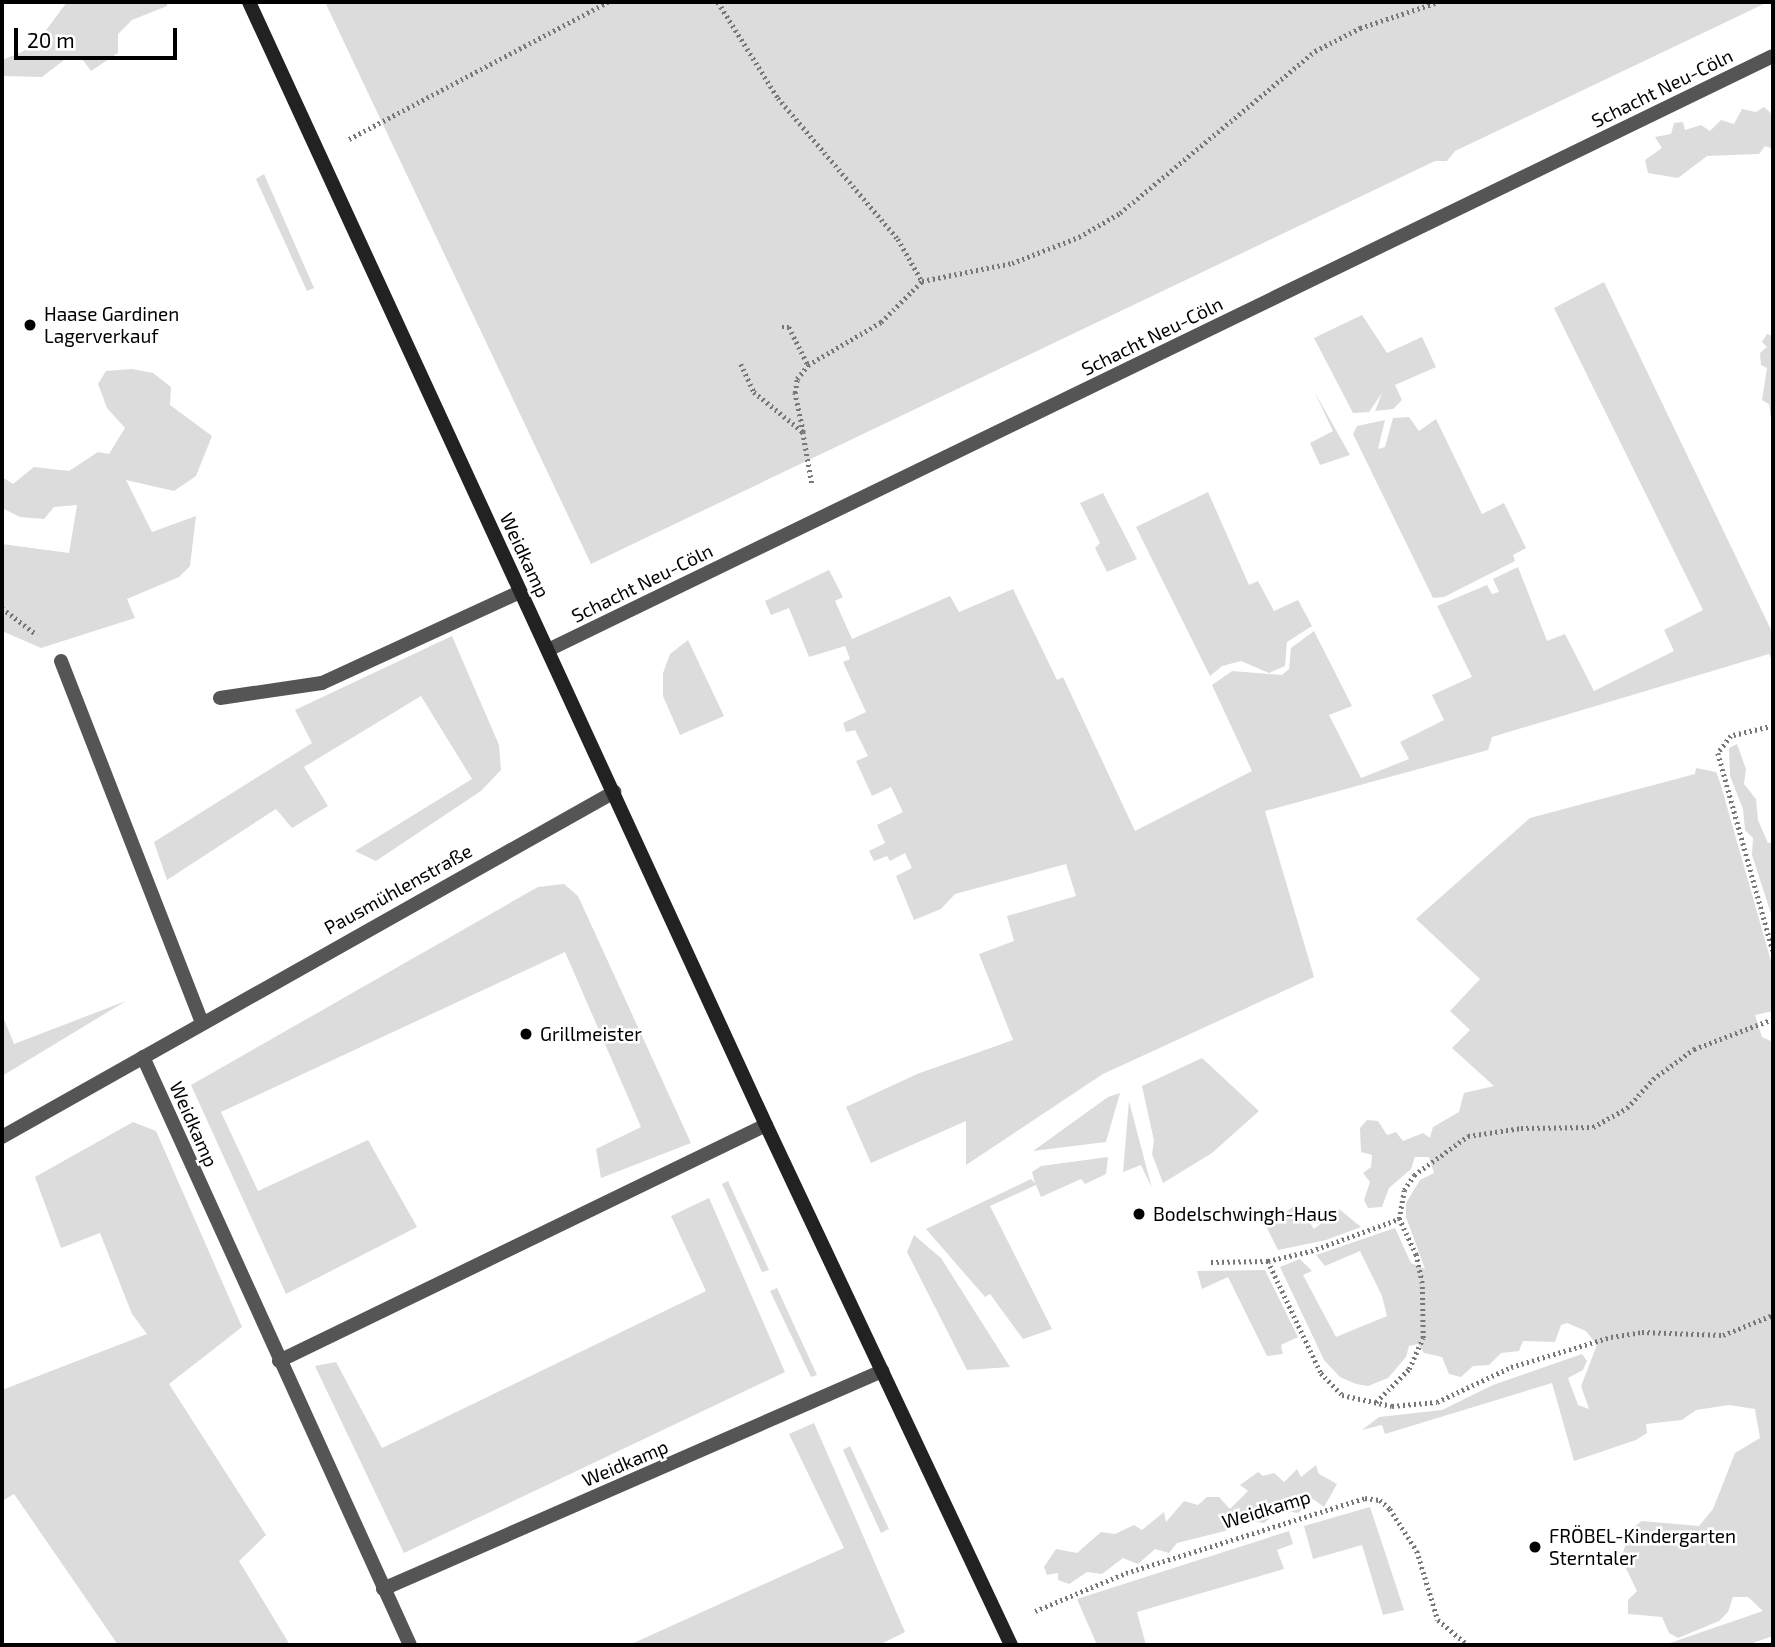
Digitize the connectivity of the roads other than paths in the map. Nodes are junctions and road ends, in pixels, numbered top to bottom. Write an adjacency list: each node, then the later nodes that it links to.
1 (249, 2): 3 (street, Weidkamp)
2 (1773, 56): 4 (street, Schacht Neu-Cöln)
3 (520, 592): 4 (street, Weidkamp); 6 (street)
4 (548, 650): 7 (street, Weidkamp)
5 (61, 661): 8 (street)
6 (220, 698)
7 (614, 792): 8 (street, Pausmühlenstraße); 10 (street, Weidkamp)
8 (201, 1021): 9 (street, Pausmühlenstraße)
9 (143, 1057): 11 (street, Pausmühlenstraße); 12 (street, Weidkamp)
10 (766, 1125): 12 (street); 13 (street, Weidkamp)
11 (2, 1138)
12 (279, 1361): 14 (street, Weidkamp)
13 (882, 1371): 14 (street, Weidkamp); 16 (street, Weidkamp)
14 (383, 1589): 15 (street, Weidkamp)
15 (410, 1645)
16 (1011, 1645)

